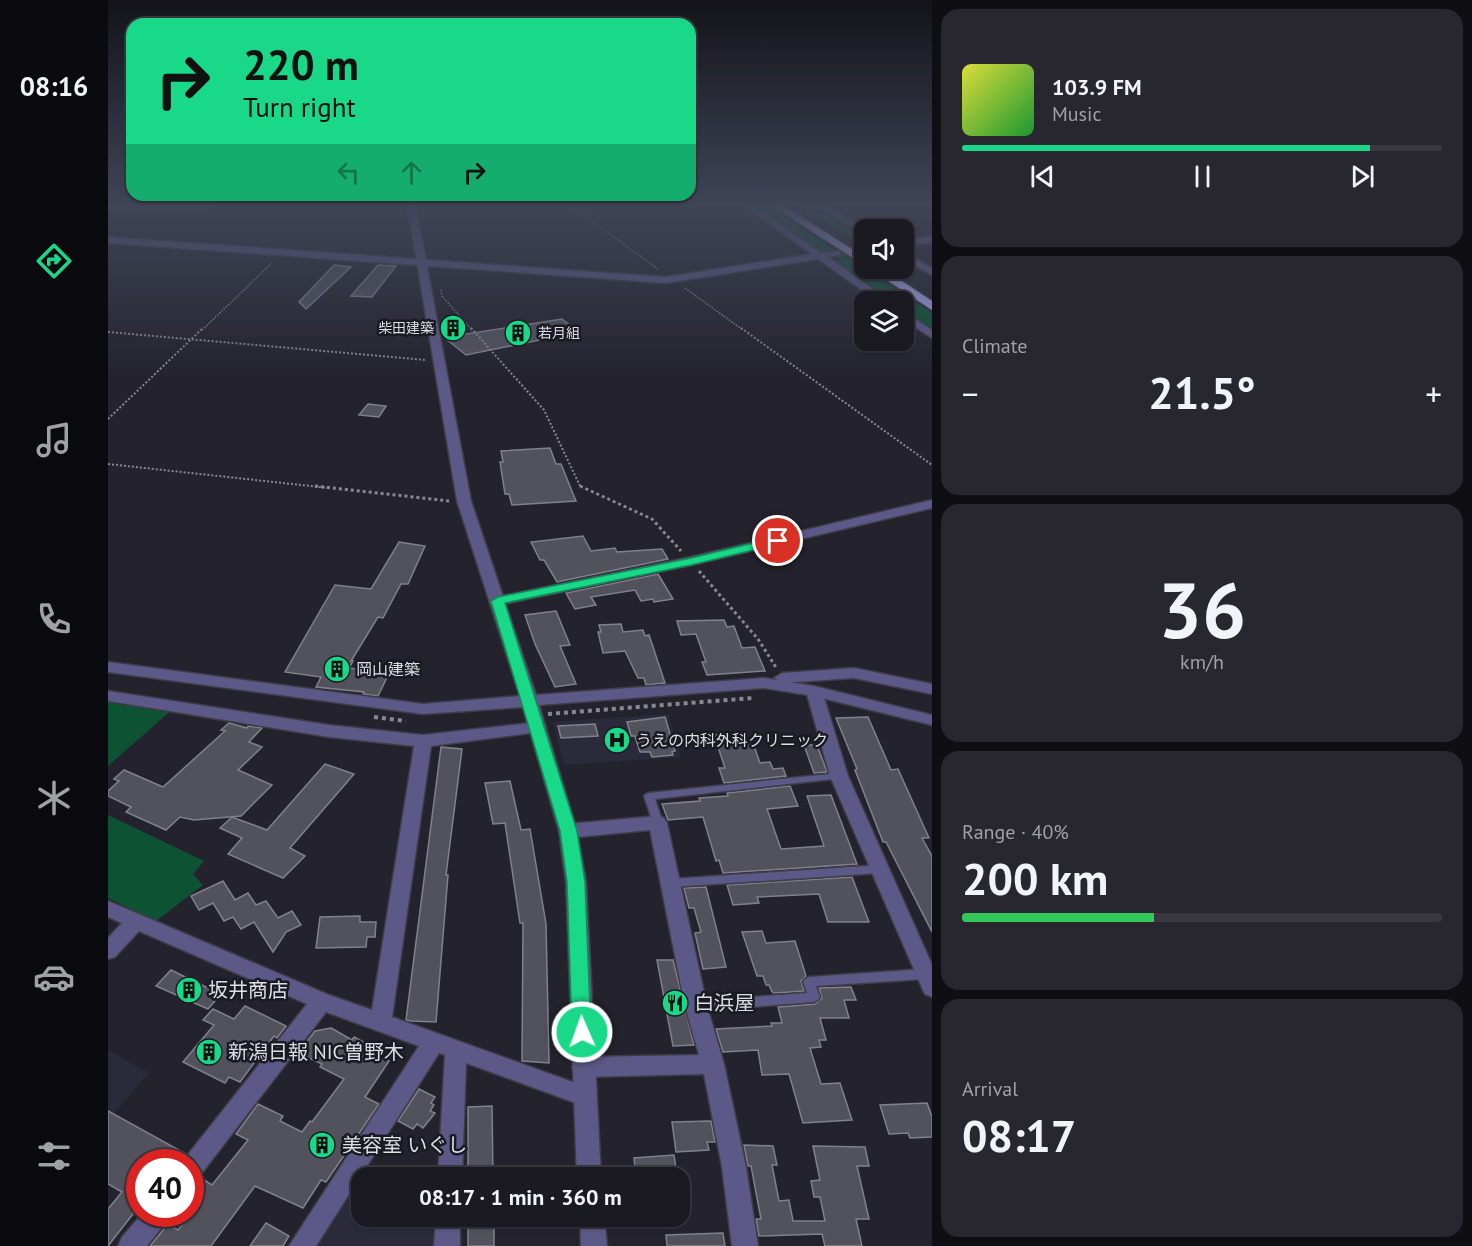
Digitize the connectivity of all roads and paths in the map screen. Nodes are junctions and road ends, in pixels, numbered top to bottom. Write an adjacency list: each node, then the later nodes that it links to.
1 (274, 261): 19 (path)
2 (381, 261): 7 (street)
3 (648, 261): 12 (path)
4 (790, 261): 12 (street)
5 (829, 261): 13 (street)
6 (914, 261): 9 (street)
7 (420, 264): 8 (street); 20 (street)
8 (435, 265): 12 (street); 26 (path)
9 (932, 272)
10 (891, 279): 15 (highway)
11 (907, 279): 14 (highway)
12 (674, 280): 23 (path)
13 (871, 291)
14 (932, 295)
15 (932, 306)
16 (914, 322): 18 (street)
17 (108, 332): 19 (path)
18 (932, 335)
19 (191, 339): 20 (path); 21 (path)
20 (438, 361): 24 (street)
21 (108, 419)
22 (108, 464): 24 (path)
23 (932, 465)
24 (464, 501): 27 (street)
25 (932, 504): 26 (street)
26 (691, 561): 27 (street); 29 (path)
27 (498, 601): 33 (street)
28 (108, 667): 33 (street)
29 (782, 678): 30 (street)
30 (932, 689)
31 (814, 691): 33 (street); 34 (street); 37 (street)
32 (108, 696): 36 (street)
33 (530, 702): 35 (street)
34 (932, 720)
35 (538, 727): 36 (street); 39 (street)
36 (423, 741): 48 (street)
37 (839, 776): 38 (lane); 40 (street)
38 (658, 823): 39 (street); 41 (street)
39 (568, 831): 51 (street)
40 (880, 869): 41 (lane); 45 (street)
41 (670, 883): 47 (street)
42 (108, 909): 43 (street)
43 (135, 922): 44 (street); 46 (street)
44 (108, 951)
45 (928, 981): 47 (lane)
46 (322, 1001): 48 (street); 53 (street)
47 (696, 1006): 50 (street)
48 (381, 1022): 49 (street)
49 (445, 1046): 52 (street); 54 (street); 60 (street)
50 (713, 1064): 51 (street); 63 (street)
51 (583, 1067): 52 (street)
52 (584, 1096): 55 (street)
53 (204, 1152)
54 (450, 1167)
55 (588, 1167)
56 (146, 1227): 59 (street)
57 (448, 1227): 61 (street)
58 (593, 1227): 62 (street)
59 (131, 1246)
60 (302, 1246)
61 (447, 1246)
62 (594, 1246)
63 (745, 1246)

